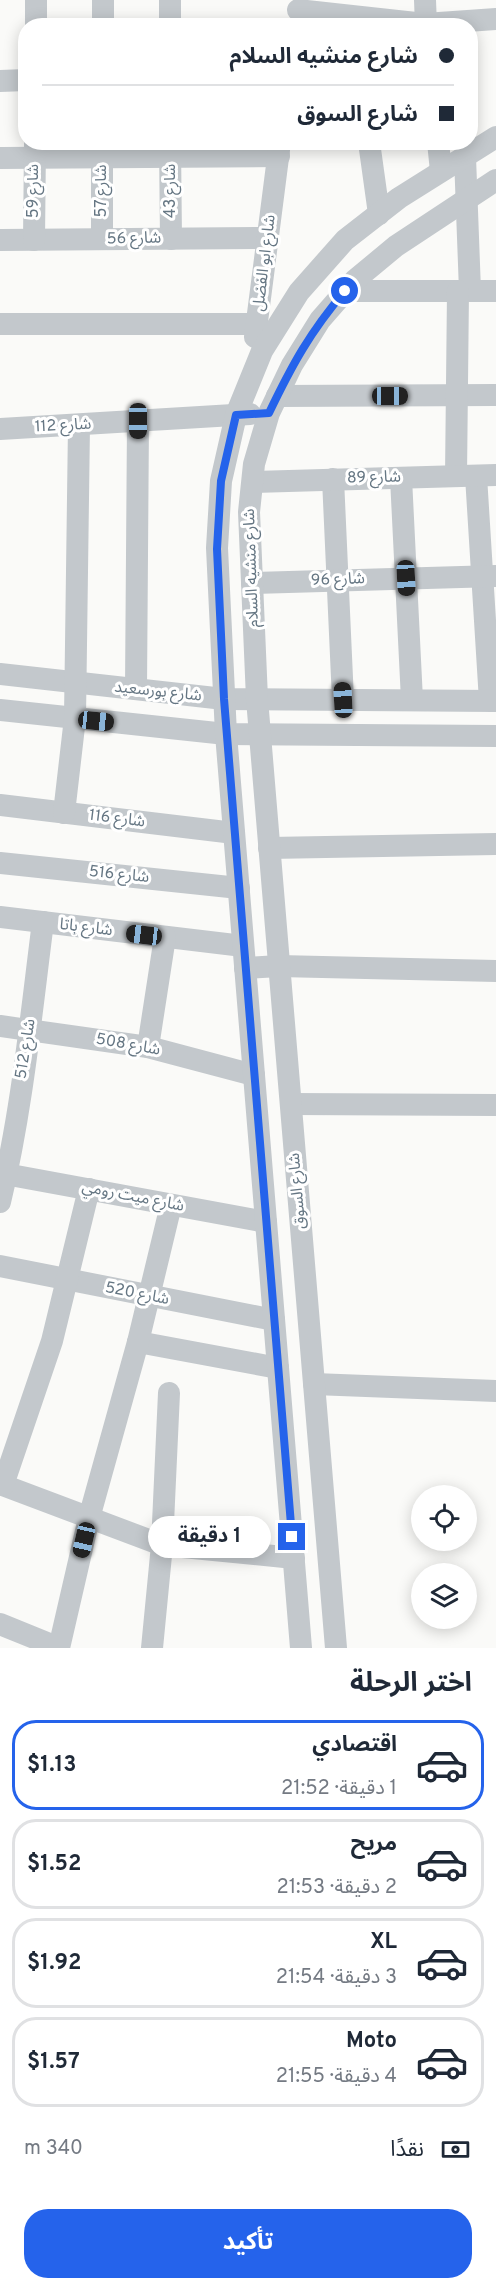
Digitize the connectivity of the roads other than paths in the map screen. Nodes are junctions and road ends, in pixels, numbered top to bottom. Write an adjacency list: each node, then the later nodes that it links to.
1 (36, 0): 6 (street)
2 (103, 0): 7 (street)
3 (170, 0): 8 (street)
4 (425, 0): 10 (street)
5 (298, 12): 9 (street)
6 (36, 18)
7 (103, 18)
8 (170, 18)
9 (341, 18)
10 (425, 18)
11 (496, 19): 12 (street)
12 (478, 21)
13 (18, 80): 14 (street)
14 (0, 81)
15 (496, 137): 16 (street, شارع منشيه السلام)
16 (478, 149)
17 (35, 150): 18 (street); 25 (street); 34 (street, شارع 59)
18 (102, 150): 19 (street); 31 (street, شارع 57)
19 (170, 150): 32 (street, شارع 43)
20 (280, 150): 30 (street, شارع ابو الفضل)
21 (370, 150): 29 (street)
22 (439, 150): 26 (street)
23 (476, 150): 24 (street, شارع منشيه السلام)
24 (465, 157): 26 (street, شارع منشيه السلام); 28 (street)
25 (0, 159)
26 (441, 171): 29 (street, شارع منشيه السلام)
27 (496, 180): 28 (street, شارع منشيه السلام)
28 (467, 199): 35 (street, شارع منشيه السلام); 36 (street)
29 (379, 214): 40 (street, شارع منشيه السلام)
30 (268, 238): 32 (street, شارع 56); 39 (street, شارع ابو الفضل)
31 (102, 239): 32 (street, شارع 56); 34 (street, شارع 56)
32 (171, 239)
33 (0, 240): 34 (street, شارع 56)
34 (34, 240)
35 (345, 291): 36 (street); 43 (street, شارع منشيه السلام)
36 (464, 291): 37 (street); 41 (street)
37 (496, 291)
38 (0, 324): 39 (street)
39 (257, 324): 40 (street, شارع ابو الفضل)
40 (249, 383): 44 (street, شارع منشيه السلام)
41 (457, 395): 42 (street, شارع 112); 43 (street, شارع 112); 48 (street)
42 (496, 395)
43 (273, 405): 44 (street, شارع 112); 51 (street, شارع منشيه السلام)
44 (236, 415): 45 (street, شارع 112); 59 (street, شارع منشيه السلام)
45 (138, 421): 46 (street, شارع 112); 58 (street)
46 (79, 425): 47 (street, شارع 112); 57 (street)
47 (0, 429)
48 (476, 476): 49 (street, شارع 89); 52 (street)
49 (401, 478): 50 (street, شارع 89); 53 (street)
50 (333, 479): 51 (street, شارع 89); 54 (street)
51 (253, 482): 55 (street, شارع منشيه السلام)
52 (489, 576): 53 (street, شارع 96); 63 (street)
53 (406, 578): 54 (street, شارع 96); 62 (street)
54 (338, 580): 55 (street, شارع 96); 61 (street)
55 (252, 583): 60 (street, شارع منشيه السلام)
56 (0, 674): 57 (street, شارع بورسعيد)
57 (75, 682): 58 (street, شارع بورسعيد); 65 (street)
58 (136, 689): 59 (street, شارع بورسعيد)
59 (224, 699): 60 (street, شارع بورسعيد); 66 (street, شارع منشيه السلام)
60 (257, 699): 61 (street, شارع بورسعيد); 67 (street, شارع منشيه السلام)
61 (343, 700): 62 (street, شارع بورسعيد)
62 (412, 700): 63 (street, شارع بورسعيد)
63 (493, 701)
64 (0, 712): 65 (street)
65 (75, 718): 66 (street); 70 (street)
66 (226, 734): 67 (street); 71 (street, شارع السوق)
67 (260, 734): 68 (street); 73 (street, شارع السوق)
68 (496, 736)
69 (0, 805): 70 (street, شارع 116)
70 (64, 813): 71 (street, شارع 116)
71 (234, 833): 75 (street, شارع السوق)
72 (496, 844): 73 (street)
73 (269, 848): 80 (street, شارع السوق)
74 (0, 862): 75 (street, شارع 516)
75 (238, 888): 79 (street, شارع السوق)
76 (0, 917): 77 (street, شارع باتا)
77 (43, 922): 78 (street, شارع باتا); 83 (street, شارع 512)
78 (165, 938): 79 (street, شارع باتا); 84 (street)
79 (244, 957): 80 (street, شارع باتا); 85 (street, شارع السوق)
80 (279, 966): 81 (street, شارع باتا); 86 (street, شارع السوق)
81 (496, 971)
82 (0, 1026): 83 (street, شارع 508)
83 (29, 1029): 84 (street, شارع 508); 88 (street, شارع 512)
84 (148, 1047): 85 (street, شارع 508)
85 (254, 1075): 92 (street, شارع السوق)
86 (291, 1104): 87 (street); 99 (street, شارع السوق)
87 (496, 1106)
88 (3, 1174): 89 (street, شارع ميت رومي); 90 (street, شارع 512)
89 (89, 1189): 91 (street, شارع ميت رومي); 94 (street)
90 (0, 1202)
91 (171, 1204): 92 (street, شارع ميت رومي); 95 (street)
92 (266, 1222): 96 (street, شارع السوق)
93 (0, 1266): 94 (street, شارع 520)
94 (67, 1280): 95 (street, شارع 520); 104 (street)
95 (149, 1296): 96 (street, شارع 520); 97 (street)
96 (274, 1320): 98 (street, شارع السوق)
97 (138, 1342): 98 (street); 105 (street)
98 (278, 1368): 102 (street, شارع السوق)
99 (314, 1384): 100 (street); 103 (street, شارع السوق)
100 (496, 1391)
101 (169, 1393): 106 (street)
102 (282, 1412): 103 (street); 107 (street, شارع السوق)
103 (317, 1414): 112 (street, شارع السوق)
104 (2, 1484): 105 (street)
105 (89, 1518): 106 (street); 109 (street)
106 (162, 1545): 107 (street); 110 (street)
107 (294, 1558): 111 (street, شارع السوق)
108 (0, 1624): 109 (street)
109 (59, 1648)
110 (152, 1648)
111 (301, 1648)
112 (336, 1648)

